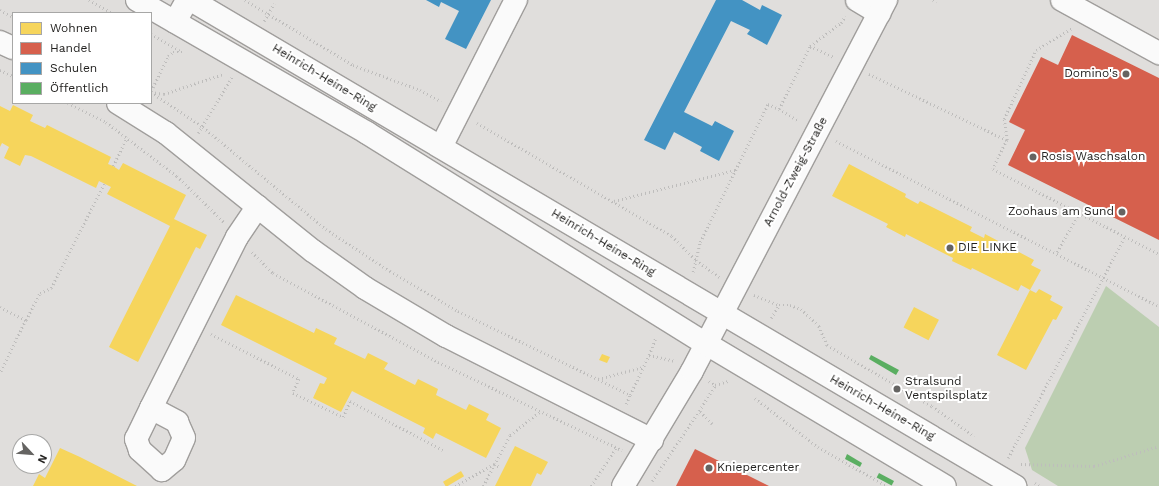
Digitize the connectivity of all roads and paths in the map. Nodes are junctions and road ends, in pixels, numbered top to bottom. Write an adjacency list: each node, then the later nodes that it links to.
1 (88, 0): 14 (path)
2 (137, 0): 18 (main road)
3 (187, 0): 18 (main road)
4 (191, 0): 38 (main road, Heinrich-Heine-Ring)
5 (246, 0): 15 (path)
6 (516, 0): 34 (main road)
7 (933, 0): 9 (path)
8 (1062, 0): 17 (main road)
9 (937, 2)
10 (274, 4): 15 (path)
11 (852, 6): 12 (main road); 21 (path)
12 (882, 6): 26 (main road, Arnold-Zweig-Straße)
13 (0, 10): 16 (path)
14 (110, 12)
15 (268, 15): 34 (path)
16 (12, 16)
17 (1091, 16): 25 (main road); 37 (path)
18 (175, 22): 56 (main road)
19 (152, 35): 23 (path)
20 (0, 42): 22 (main road)
21 (810, 46): 26 (path); 40 (path)
22 (12, 48)
23 (181, 51): 24 (path); 30 (path)
24 (187, 53)
25 (1159, 53)
26 (852, 66): 35 (main road, Arnold-Zweig-Straße); 37 (path)
27 (0, 70): 29 (path)
28 (228, 73): 31 (path)
29 (12, 76)
30 (152, 90)
31 (152, 92)
32 (152, 93): 60 (path)
33 (120, 104): 43 (main road)
34 (459, 112): 38 (main road); 42 (path)
35 (818, 132): 46 (path); 50 (main road, Arnold-Zweig-Straße)
36 (127, 137): 39 (path)
37 (1007, 140): 44 (path)
38 (441, 147): 53 (main road, Heinrich-Heine-Ring)
39 (113, 166)
40 (735, 170): 42 (path); 48 (path)
41 (104, 184): 54 (path)
42 (613, 201): 48 (path)
43 (258, 206): 55 (main road); 63 (main road)
44 (1079, 213): 45 (path); 46 (path)
45 (1124, 236): 47 (path); 49 (path)
46 (1057, 252): 49 (path)
47 (1159, 254)
48 (696, 260): 50 (path)
49 (1102, 278): 51 (path); 74 (path)
50 (736, 286): 53 (main road, Arnold-Zweig-Straße); 70 (path)
51 (1159, 306)
52 (0, 307): 54 (path)
53 (720, 314): 56 (main road, Arnold-Zweig-Straße); 86 (main road, Heinrich-Heine-Ring)
54 (26, 320): 59 (path)
55 (193, 325): 65 (main road); 73 (path)
56 (705, 343): 58 (main road, Arnold-Zweig-Straße); 85 (main road)
57 (643, 366): 58 (path); 60 (path); 60 (path)
58 (692, 371): 62 (path); 69 (main road, Arnold-Zweig-Straße)
59 (0, 374)
60 (598, 379)
61 (734, 381): 62 (path)
62 (715, 385): 66 (path)
63 (558, 392): 69 (main road); 77 (path)
64 (750, 394): 84 (path)
65 (151, 408)
66 (699, 412): 67 (path); 83 (path)
67 (712, 424)
68 (586, 434): 72 (path)
69 (652, 440): 75 (main road, Arnold-Zweig-Straße)
70 (981, 441)
71 (1159, 446): 76 (path)
72 (616, 448): 75 (path); 81 (path)
73 (443, 450)
74 (1002, 457)
75 (640, 459): 82 (main road, Arnold-Zweig-Straße)
76 (1018, 463)
77 (494, 464): 78 (path); 79 (path); 80 (path)
78 (500, 467)
79 (455, 486)
80 (483, 486)
81 (591, 486)
82 (623, 486)
83 (648, 486)
84 (887, 486)
85 (945, 486)
86 (1016, 486)

